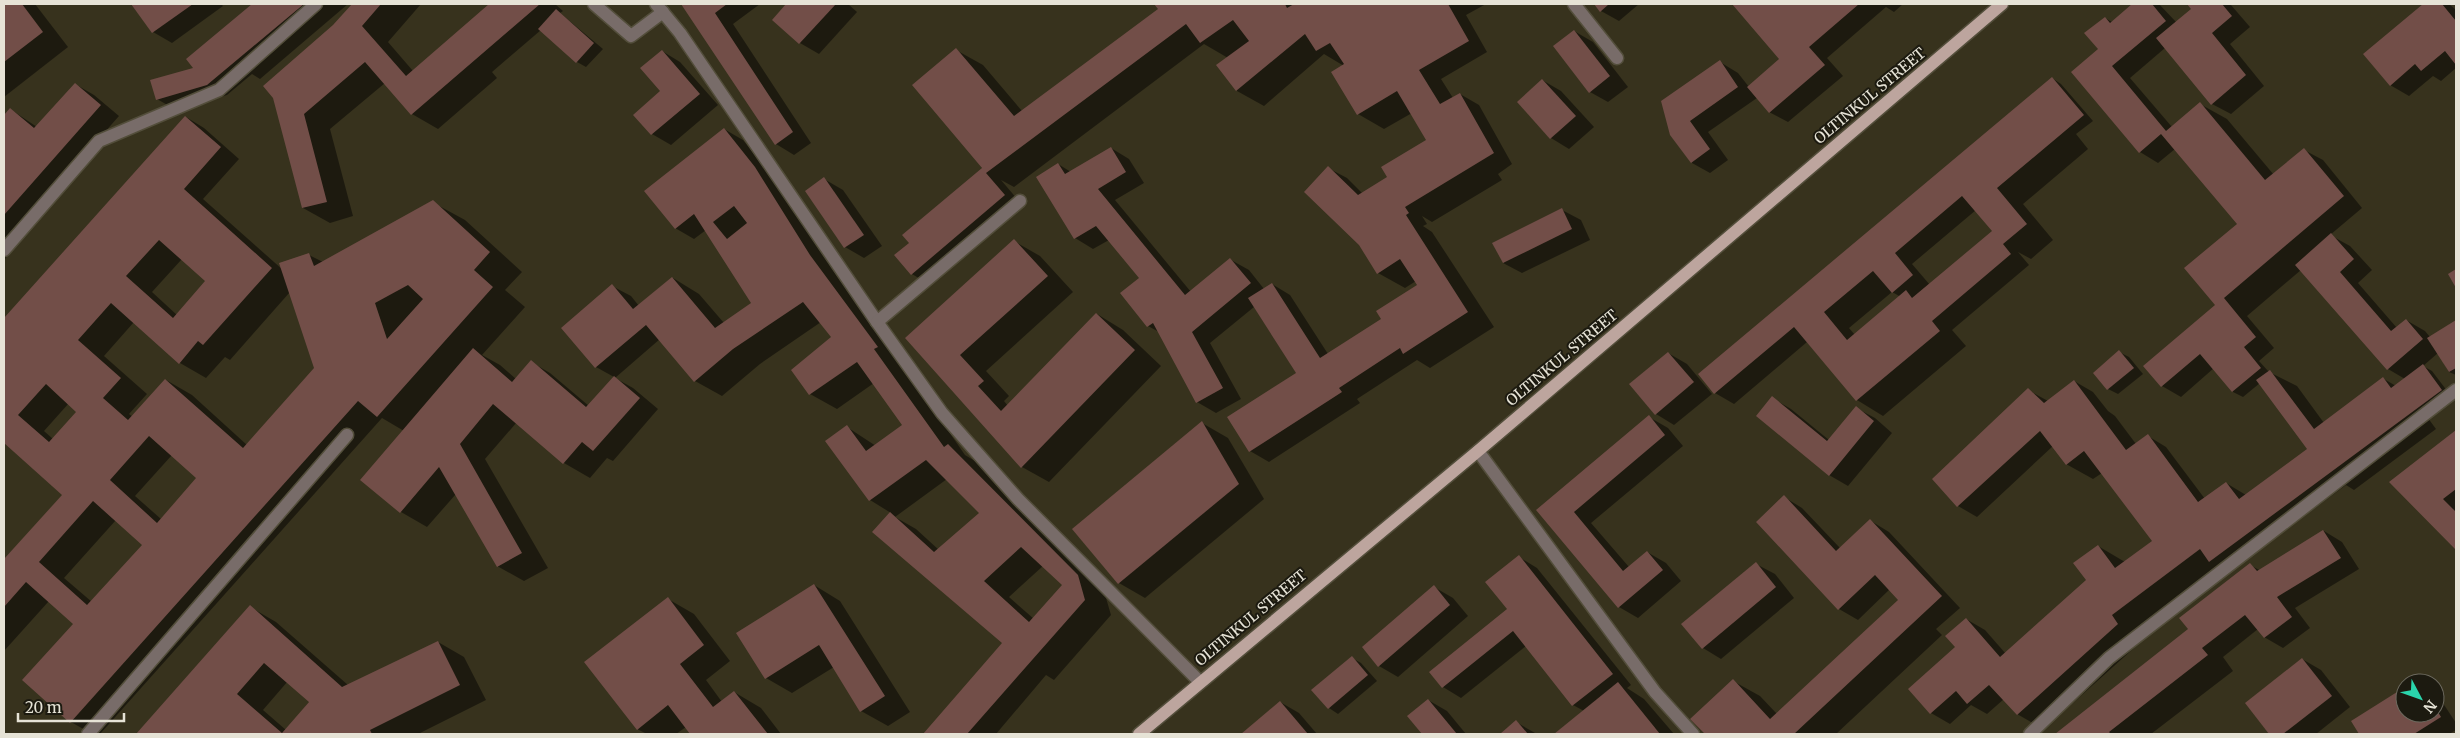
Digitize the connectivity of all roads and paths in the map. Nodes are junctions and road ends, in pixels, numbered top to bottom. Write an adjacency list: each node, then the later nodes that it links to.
1 (316, 4): 8 (street)
2 (594, 4): 5 (street)
3 (1574, 4): 6 (street)
4 (2002, 4): 12 (main road, OLTINKUL STREET)
5 (660, 8): 9 (street)
6 (1618, 58)
7 (1020, 201): 9 (street)
8 (4, 250)
9 (877, 322): 13 (street)
10 (2456, 390): 17 (street)
11 (347, 436): 14 (street)
12 (1478, 451): 13 (main road, OLTINKUL STREET); 16 (street)
13 (1200, 682): 15 (main road, OLTINKUL STREET)
14 (88, 734)
15 (1139, 734)
16 (1693, 734)
17 (2030, 734)

